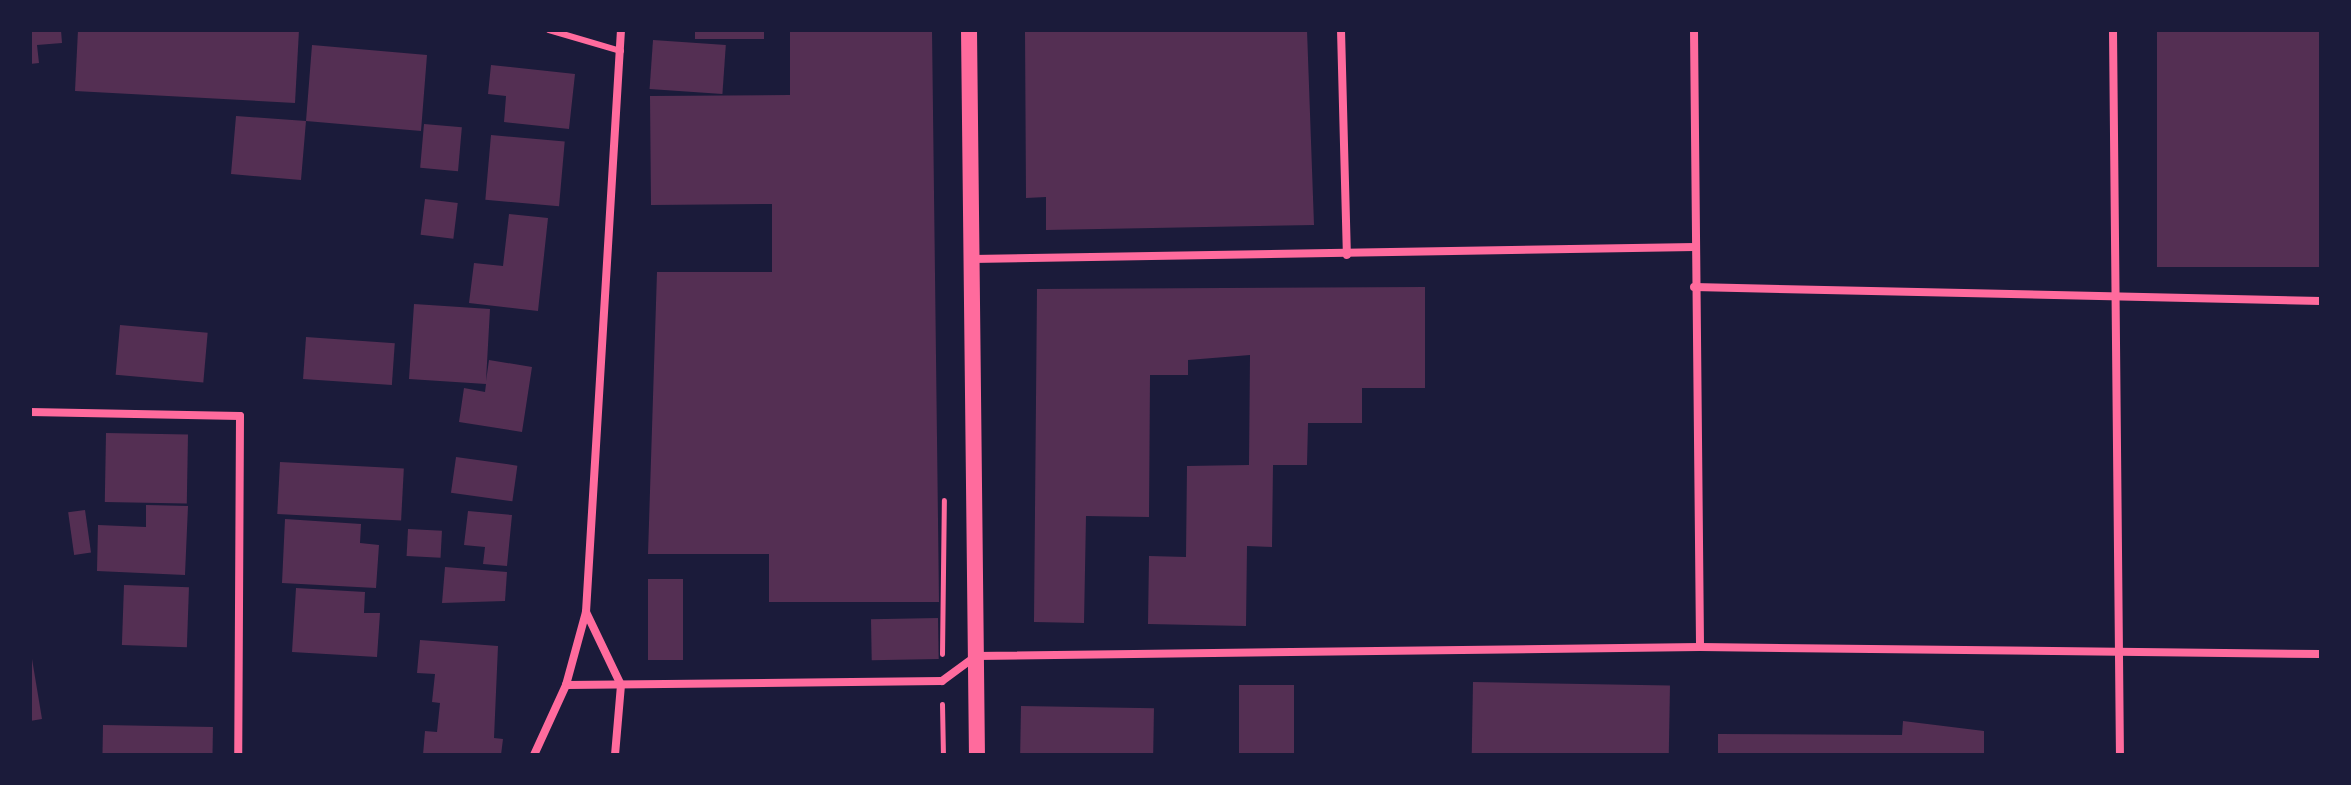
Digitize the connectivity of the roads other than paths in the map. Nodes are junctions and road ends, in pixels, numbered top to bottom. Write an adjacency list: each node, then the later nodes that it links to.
1 (549, 30): 7 (lane)
2 (621, 30): 7 (street)
3 (969, 30): 10 (main road)
4 (1341, 30): 9 (street)
5 (1694, 30): 8 (street)
6 (2113, 30): 12 (street)
7 (621, 51): 15 (street)
8 (1695, 247): 9 (street); 11 (street)
9 (1347, 255): 10 (street)
10 (971, 259): 19 (main road)
11 (1694, 287): 12 (street); 16 (street)
12 (2114, 295): 13 (street); 17 (street)
13 (2321, 301)
14 (30, 412): 22 (street)
15 (586, 612): 20 (street); 21 (street)
16 (1700, 647): 17 (street); 19 (street)
17 (2120, 653): 18 (street); 26 (street)
18 (2321, 654)
19 (976, 656): 21 (street); 25 (main road)
20 (566, 685): 21 (street); 23 (street)
21 (621, 685): 24 (street)
22 (238, 755)
23 (534, 755)
24 (615, 755)
25 (977, 755)
26 (2120, 755)

